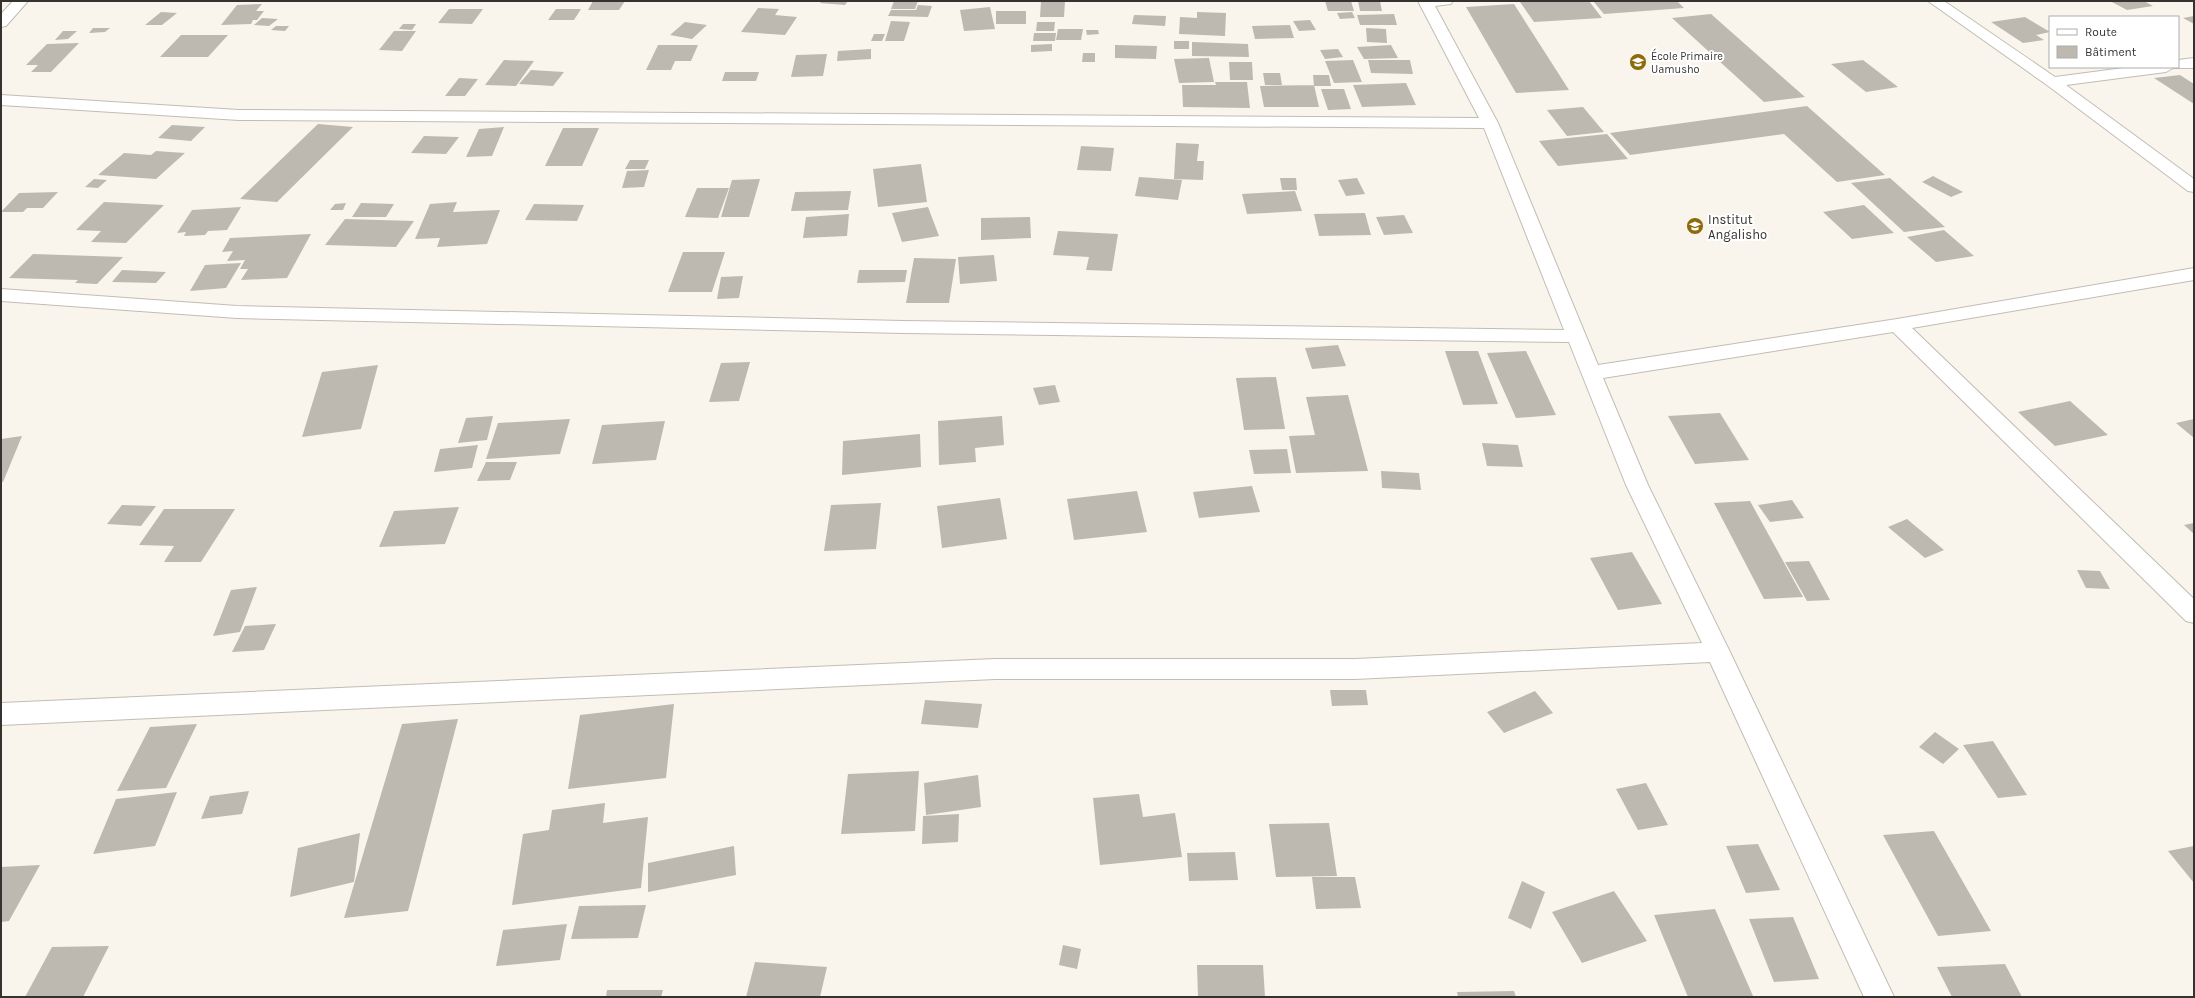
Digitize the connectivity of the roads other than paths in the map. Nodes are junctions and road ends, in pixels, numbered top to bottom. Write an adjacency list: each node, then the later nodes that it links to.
1 (21, 1): 4 (street)
2 (1935, 1): 8 (street)
3 (1433, 2): 10 (street)
4 (1, 23)
5 (2194, 63): 6 (street)
6 (2179, 65)
7 (2158, 68): 8 (street)
8 (2052, 82): 11 (street)
9 (1, 100): 10 (street)
10 (1490, 123): 15 (street)
11 (2194, 187)
12 (2194, 274): 14 (street)
13 (1, 295): 15 (street)
14 (1897, 325): 16 (street); 17 (street)
15 (1576, 336): 16 (street)
16 (1591, 373): 18 (street)
17 (2194, 614)
18 (1718, 652): 19 (street); 20 (street)
19 (1, 714)
20 (1879, 997)

